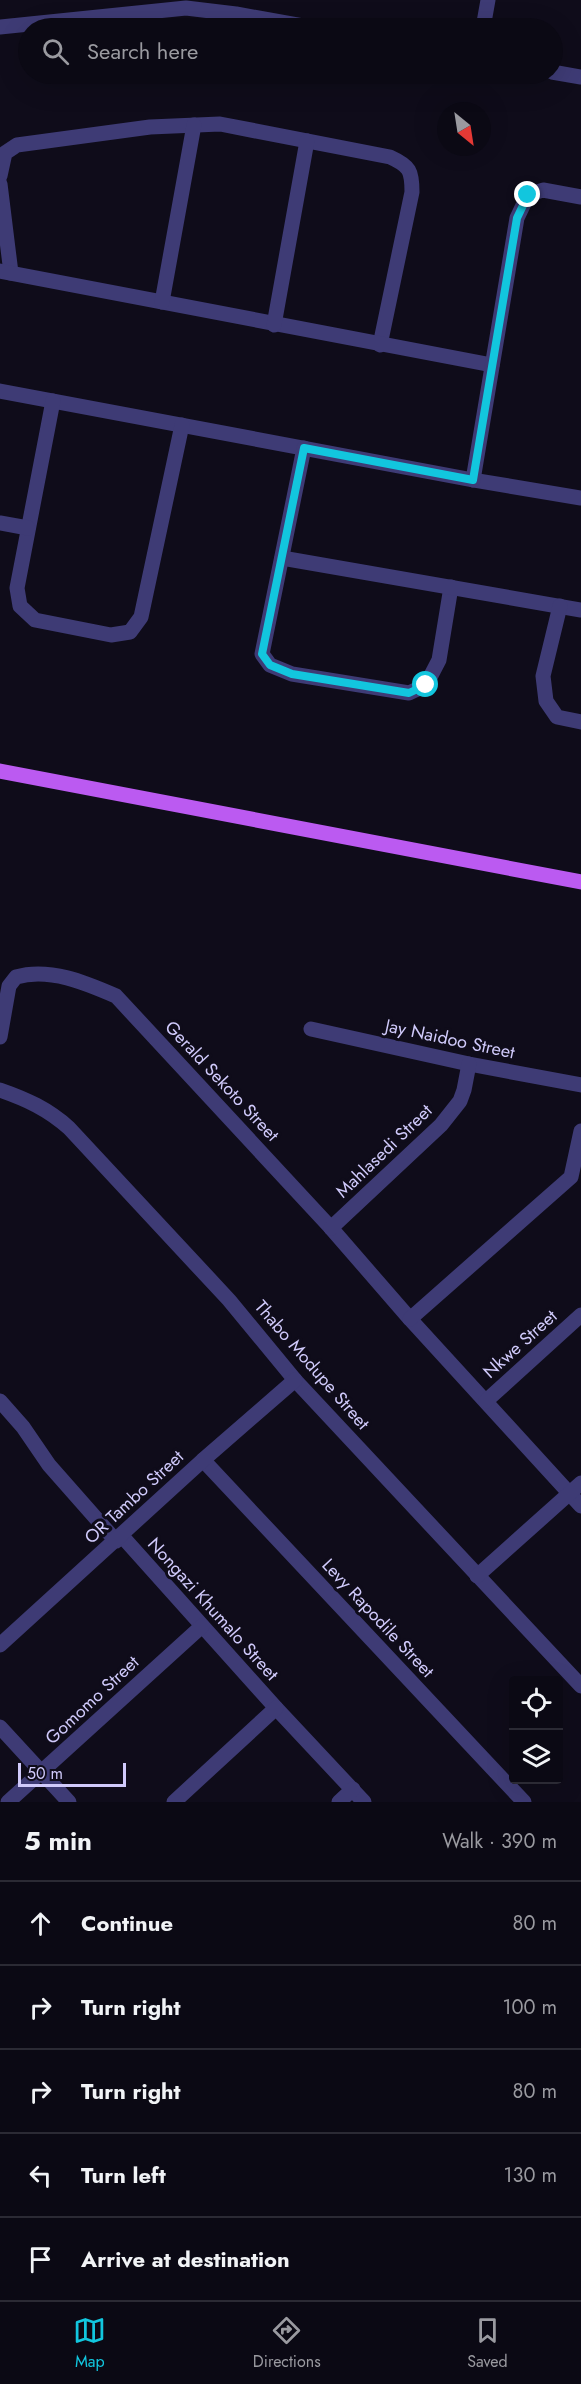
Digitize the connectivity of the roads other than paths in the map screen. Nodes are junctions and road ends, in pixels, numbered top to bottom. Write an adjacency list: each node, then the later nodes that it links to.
1 (488, 0): 5 (street)
2 (185, 4): 3 (street); 4 (street)
3 (72, 18)
4 (258, 18)
5 (485, 18)
6 (18, 25): 7 (street)
7 (0, 27)
8 (563, 74): 9 (street)
9 (581, 77)
10 (195, 125): 11 (street); 12 (street); 16 (street)
11 (307, 141): 17 (street); 18 (street)
12 (0, 176)
13 (0, 184): 15 (street)
14 (581, 197): 19 (street)
15 (6, 272): 16 (street)
16 (162, 302): 17 (street)
17 (274, 325): 18 (street)
18 (380, 345): 19 (street)
19 (492, 365): 24 (street)
20 (0, 391): 21 (street)
21 (53, 401): 22 (street); 27 (street)
22 (182, 425): 23 (street); 27 (street)
23 (304, 448): 24 (street); 28 (street)
24 (473, 480): 25 (street)
25 (580, 495)
26 (0, 522): 27 (street)
27 (28, 528)
28 (282, 558): 29 (street); 29 (street)
29 (452, 587): 30 (street)
30 (560, 606): 31 (street); 32 (street)
31 (581, 610)
32 (581, 722)
33 (0, 771): 34 (main road)
34 (581, 882)
35 (311, 1029): 37 (street, Jay Naidoo Street)
36 (0, 1037): 42 (street, Gerald Sekoto Street)
37 (469, 1064): 38 (street, Jay Naidoo Street); 42 (street, Mahlasedi Street)
38 (581, 1085)
39 (0, 1090): 45 (street, Thabo Modupe Street)
40 (581, 1131): 41 (street)
41 (576, 1183): 44 (street)
42 (331, 1228): 44 (street, Gerald Sekoto Street)
43 (581, 1315): 47 (street, Nkwe Street)
44 (410, 1320): 47 (street, Gerald Sekoto Street)
45 (295, 1380): 48 (street, OR Tambo Street); 52 (street, Thabo Modupe Street)
46 (0, 1401): 51 (street, Nongazi Khumalo Street)
47 (486, 1401): 49 (street, Gerald Sekoto Street)
48 (203, 1460): 51 (street, OR Tambo Street); 65 (street, Levy Rapodile Street)
49 (575, 1488): 50 (street, Gerald Sekoto Street); 52 (street)
50 (581, 1506)
51 (119, 1538): 53 (street, Nongazi Khumalo Street); 54 (street, OR Tambo Street)
52 (477, 1576): 55 (street, Thabo Modupe Street)
53 (202, 1626): 56 (street, Nongazi Khumalo Street); 58 (street, Gomomo Street)
54 (0, 1645)
55 (581, 1686)
56 (276, 1708): 59 (street, Nongazi Khumalo Street); 62 (street, Nongazi Khumalo Street)
57 (0, 1727): 58 (street)
58 (42, 1772): 60 (street, Gomomo Street); 61 (street)
59 (353, 1789): 63 (street); 64 (street, Nongazi Khumalo Street)
60 (8, 1802)
61 (69, 1802)
62 (174, 1802)
63 (339, 1802)
64 (364, 1802)
65 (524, 1802)

